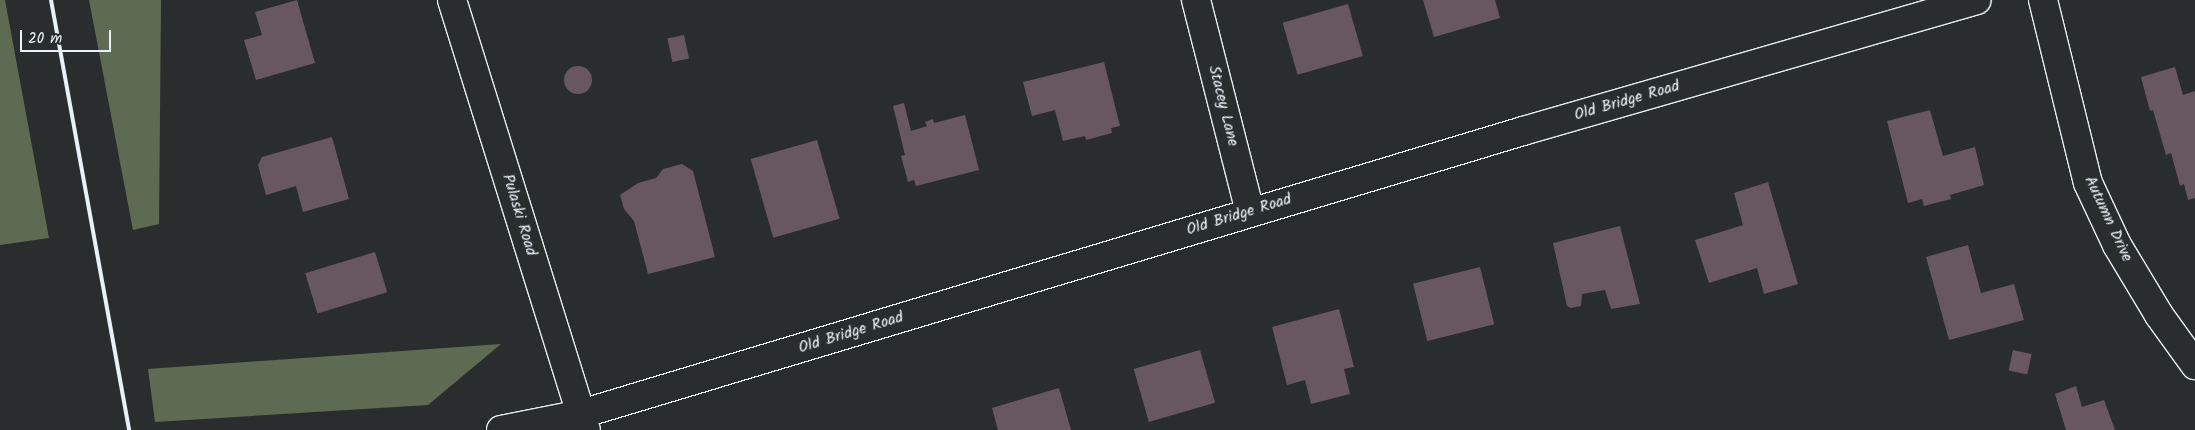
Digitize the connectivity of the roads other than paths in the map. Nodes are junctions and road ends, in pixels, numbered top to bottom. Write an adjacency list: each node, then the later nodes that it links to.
1 (452, 0): 7 (street, Pulaski Road)
2 (1196, 0): 5 (street, Stacey Lane)
3 (1976, 0): 5 (street, Old Bridge Road)
4 (2043, 0): 6 (street, Autumn Drive)
5 (1250, 212): 7 (street, Old Bridge Road)
6 (2195, 365)
7 (583, 422): 8 (street, Old Bridge Road)
8 (501, 430)

